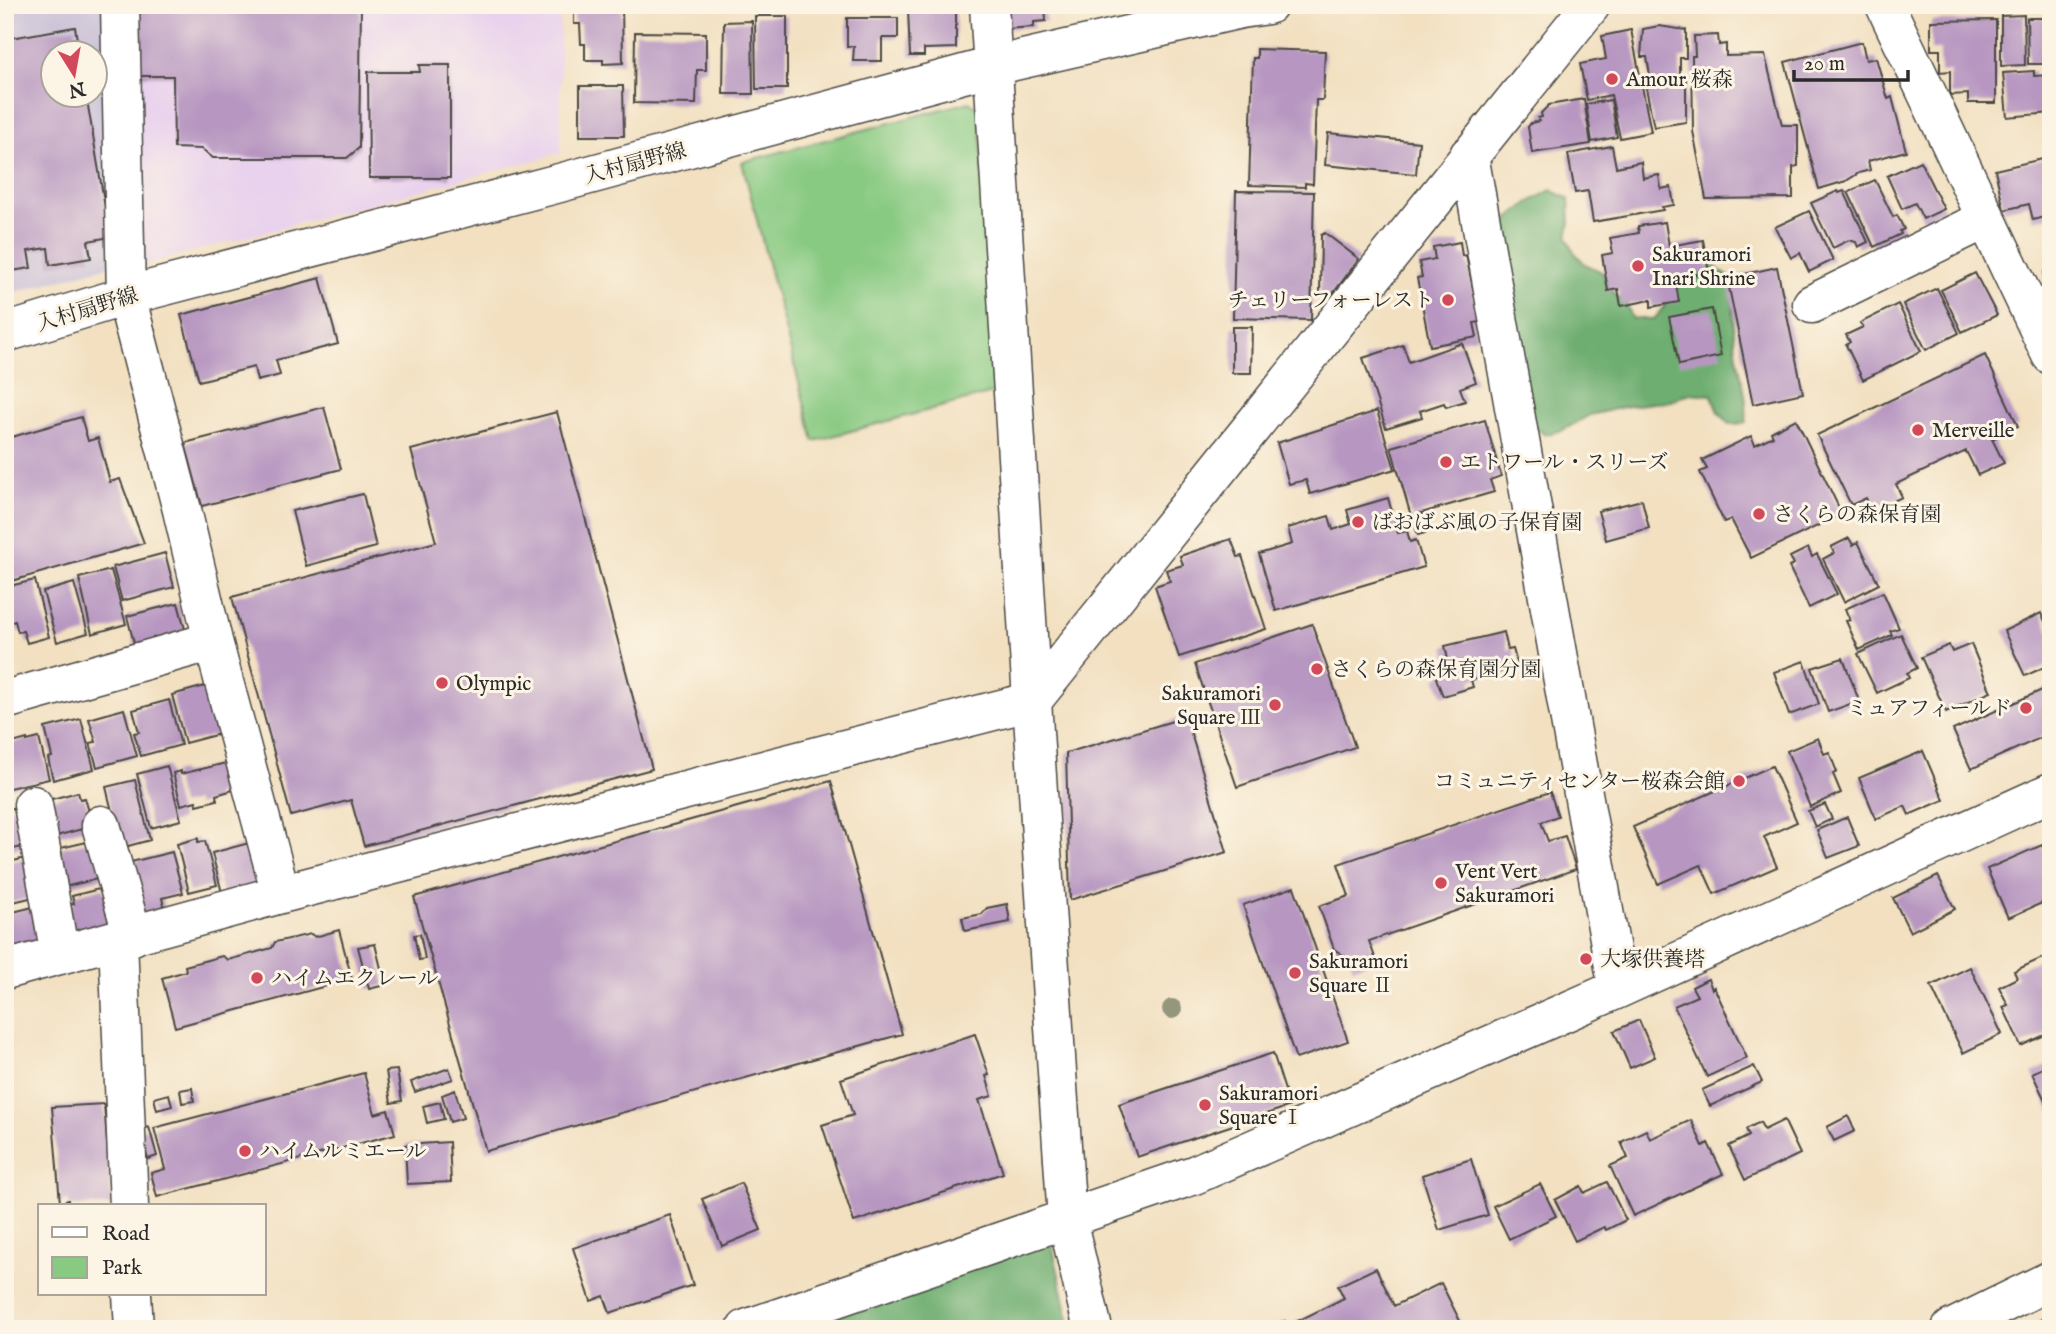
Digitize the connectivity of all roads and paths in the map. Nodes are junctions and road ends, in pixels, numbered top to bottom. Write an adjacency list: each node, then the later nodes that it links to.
1 (120, 5): 9 (street)
2 (989, 5): 6 (street)
3 (1268, 5): 6 (street, 入村扇野線)
4 (1591, 5): 7 (street)
5 (1885, 5): 8 (street)
6 (993, 66): 9 (street, 入村扇野線); 15 (street)
7 (1469, 155): 15 (street); 23 (street)
8 (1986, 219): 10 (street); 12 (street)
9 (126, 296): 11 (street, 入村扇野線); 13 (street)
10 (1812, 304)
11 (5, 333)
12 (2051, 355)
13 (213, 641): 14 (street); 19 (street)
14 (5, 700)
15 (1032, 701): 19 (street); 25 (street)
16 (2051, 792): 23 (street)
17 (33, 806): 21 (street)
18 (100, 825): 20 (street)
19 (281, 894): 20 (street)
20 (125, 938): 21 (street); 24 (street)
21 (60, 955): 22 (street)
22 (5, 970)
23 (1618, 989): 25 (street)
24 (129, 1204)
25 (1068, 1219): 29 (street); 30 (street)
26 (2051, 1280): 31 (street)
27 (132, 1296): 28 (street)
28 (134, 1329)
29 (746, 1329)
30 (1093, 1329)
31 (1951, 1329)

